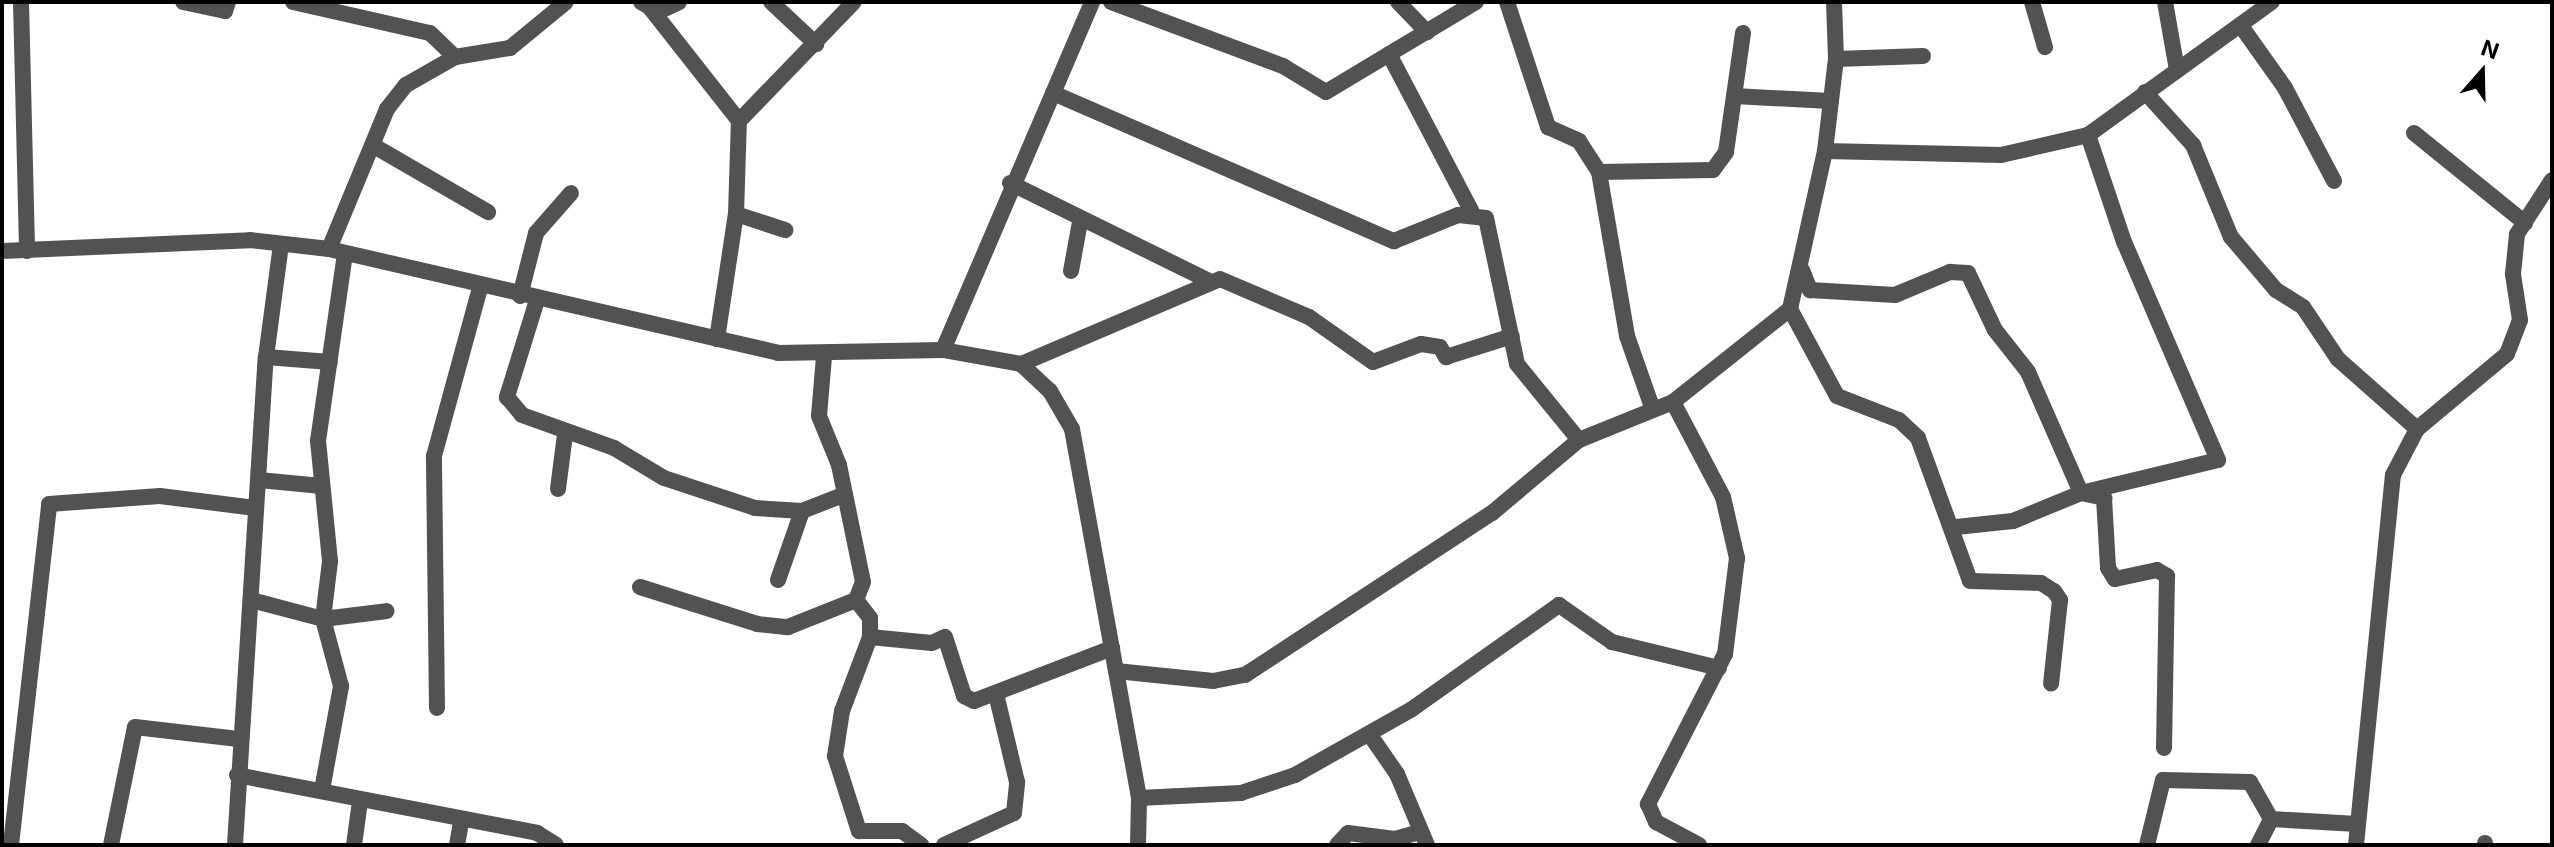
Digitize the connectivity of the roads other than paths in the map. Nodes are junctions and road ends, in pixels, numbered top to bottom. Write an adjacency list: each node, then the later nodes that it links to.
1 (21, 2): 53 (street)
2 (183, 2): 3 (street)
3 (228, 2)
4 (293, 2): 18 (street)
5 (566, 2): 27 (street)
6 (679, 2): 19 (street)
7 (771, 2): 23 (street)
8 (854, 2): 23 (street)
9 (1092, 2): 31 (street)
10 (1111, 2): 25 (street)
11 (1398, 2): 21 (street)
12 (1476, 2): 21 (street)
13 (1507, 2): 39 (street)
14 (1834, 2): 28 (street)
15 (2032, 2): 24 (street)
16 (2165, 2): 29 (street)
17 (2272, 2): 20 (street)
18 (329, 5): 27 (street)
19 (646, 6): 34 (street)
20 (2241, 26): 29 (street); 41 (street)
21 (1427, 32): 25 (street)
22 (1743, 33): 32 (street)
23 (816, 44): 34 (street)
24 (2045, 47)
25 (1389, 54): 45 (street)
26 (1923, 56): 28 (street)
27 (455, 57): 37 (street)
28 (1836, 59): 33 (street)
29 (2177, 70): 30 (street)
30 (2145, 92): 36 (street); 71 (street)
31 (1053, 93): 42 (street); 45 (street)
32 (1734, 96): 33 (street); 39 (street)
33 (1831, 101): 38 (street)
34 (739, 121): 46 (street)
35 (2414, 133): 48 (street)
36 (2088, 135): 38 (street); 77 (street)
37 (374, 146): 44 (street); 51 (street)
38 (1825, 151): 55 (street)
39 (1599, 172): 70 (street)
40 (2552, 180): 48 (street)
41 (2334, 181)
42 (1010, 183): 47 (street); 64 (street)
43 (571, 193): 59 (street)
44 (488, 212)
45 (1472, 212): 62 (street)
46 (736, 214): 49 (street); 63 (street)
47 (1080, 222): 56 (street); 57 (street)
48 (2525, 223): 71 (street)
49 (785, 230)
50 (281, 244): 51 (street); 53 (street); 66 (street)
51 (329, 249): 54 (street)
52 (2, 251): 53 (street)
53 (27, 251)
54 (345, 254): 58 (street); 67 (street)
55 (1802, 270): 61 (street); 77 (street)
56 (1071, 271)
57 (1211, 282): 62 (street); 68 (street)
58 (480, 288): 59 (street); 94 (street)
59 (520, 296): 60 (street)
60 (537, 300): 63 (street); 72 (street)
61 (1790, 309): 69 (street); 81 (street)
62 (1512, 336): 73 (street)
63 (717, 339): 65 (street)
64 (943, 350): 65 (street); 68 (street)
65 (824, 356): 78 (street)
66 (266, 357): 67 (street); 74 (street)
67 (330, 362): 75 (street)
68 (1021, 364): 89 (street)
69 (1673, 402): 70 (street); 90 (street)
70 (1653, 410): 73 (street)
71 (2417, 429): 104 (street)
72 (565, 434): 76 (street); 80 (street)
73 (1579, 440): 91 (street)
74 (259, 480): 75 (street); 79 (street)
75 (322, 486): 87 (street)
76 (558, 489)
77 (2081, 493): 81 (street); 97 (street)
78 (843, 495): 80 (street); 84 (street)
79 (255, 508): 85 (street); 106 (street)
80 (802, 511): 82 (street)
81 (1956, 527): 92 (street)
82 (778, 580)
83 (640, 587): 84 (street)
84 (856, 600): 88 (street)
85 (255, 601): 87 (street); 96 (street)
86 (387, 611): 87 (street)
87 (323, 619): 99 (street)
88 (870, 637): 93 (street); 112 (street)
89 (1112, 648): 91 (street); 93 (street)
90 (1719, 668): 95 (street); 116 (street)
91 (1116, 671): 100 (street)
92 (2051, 684)
93 (996, 694): 113 (street)
94 (437, 708)
95 (1370, 735): 100 (street); 105 (street)
96 (238, 739): 98 (street); 107 (street)
97 (2164, 748)
98 (237, 775): 99 (street); 108 (street)
99 (322, 790): 101 (street)
100 (1139, 798): 114 (street)
101 (360, 801): 103 (street); 109 (street)
102 (2271, 819): 104 (street); 117 (street); 118 (street)
103 (461, 822): 110 (street); 111 (street)
104 (2357, 824): 119 (street)
105 (1423, 839): 115 (street)
106 (11, 845)
107 (111, 845)
108 (235, 845)
109 (354, 845)
110 (457, 845)
111 (556, 845)
112 (921, 845)
113 (944, 845)
114 (1138, 845)
115 (1337, 845)
116 (1699, 845)
117 (2147, 845)
118 (2258, 845)
119 (2356, 845)

